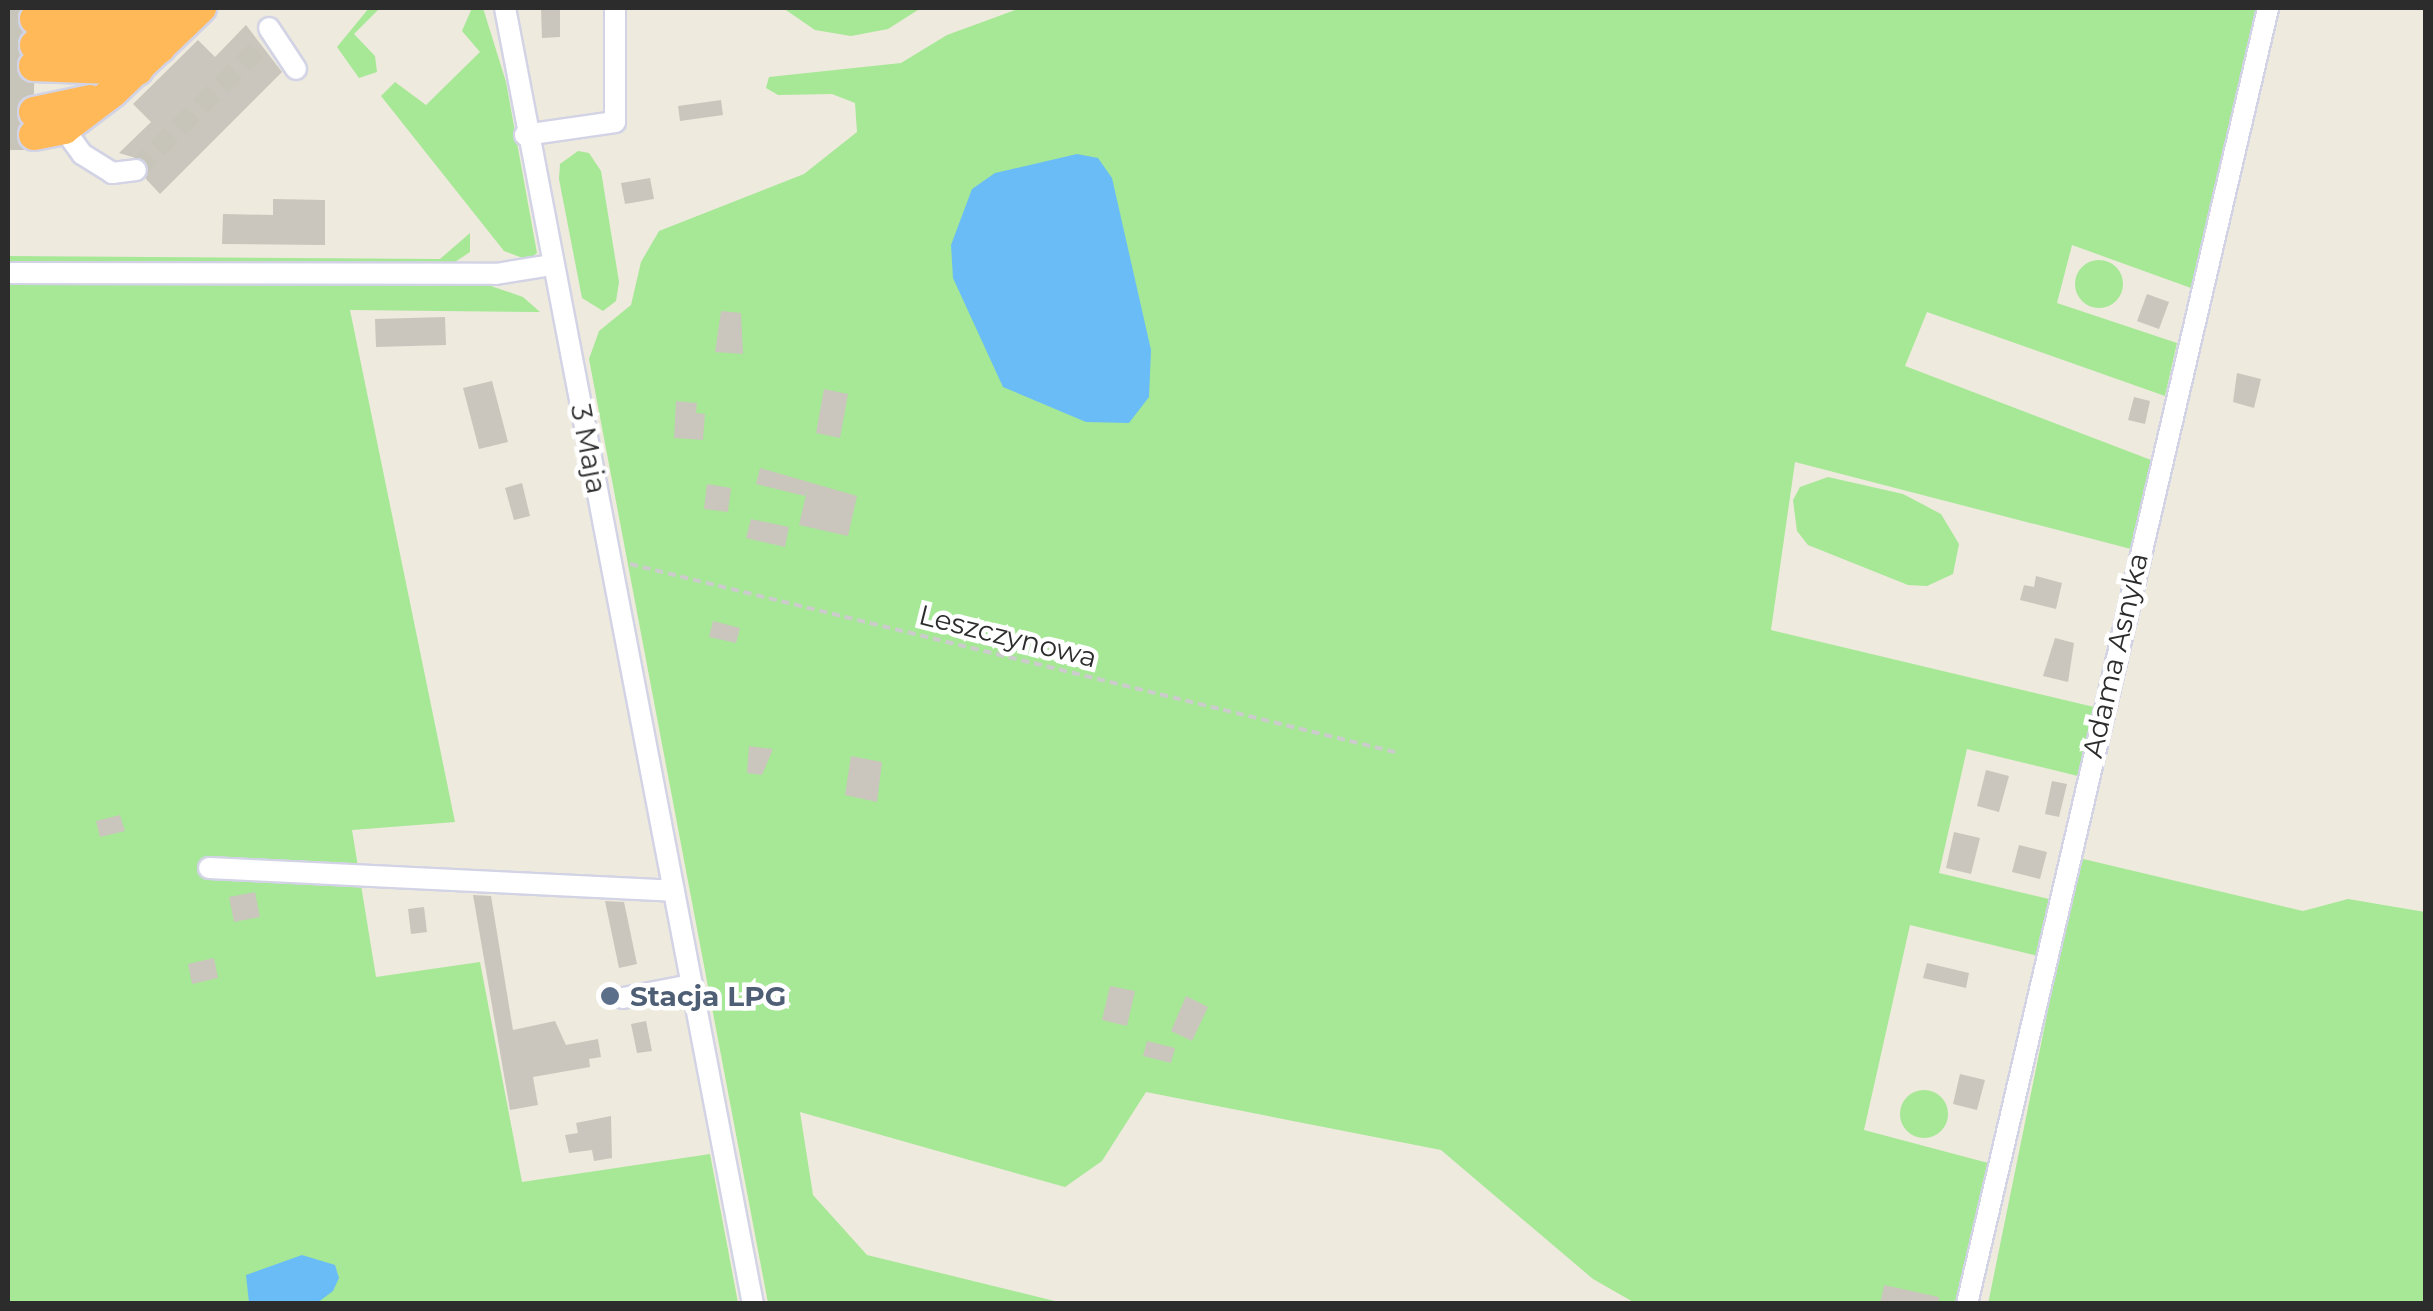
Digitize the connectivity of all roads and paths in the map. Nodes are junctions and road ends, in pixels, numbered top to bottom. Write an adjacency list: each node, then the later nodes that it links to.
1 (505, 8): 12 (street, 3 Maja)
2 (615, 8): 12 (street)
3 (2268, 8): 23 (street, Adama Asnyka)
4 (193, 16): 6 (highway); 9 (highway)
5 (269, 26): 7 (street)
6 (160, 48): 8 (highway); 9 (highway)
7 (296, 69)
8 (138, 70): 9 (highway); 10 (highway)
9 (34, 78): 10 (highway); 11 (highway)
10 (113, 92): 11 (highway)
11 (64, 129): 13 (street)
12 (525, 135): 14 (street, 3 Maja)
13 (136, 170)
14 (552, 265): 15 (street); 16 (street, 3 Maja)
15 (8, 273)
16 (611, 559): 17 (path, Leszczynowa); 19 (street, 3 Maja)
17 (1396, 752)
18 (209, 868): 19 (street)
19 (673, 891): 20 (street, 3 Maja)
20 (692, 985): 21 (street); 22 (street, 3 Maja)
21 (622, 998)
22 (753, 1304)
23 (1968, 1304)

